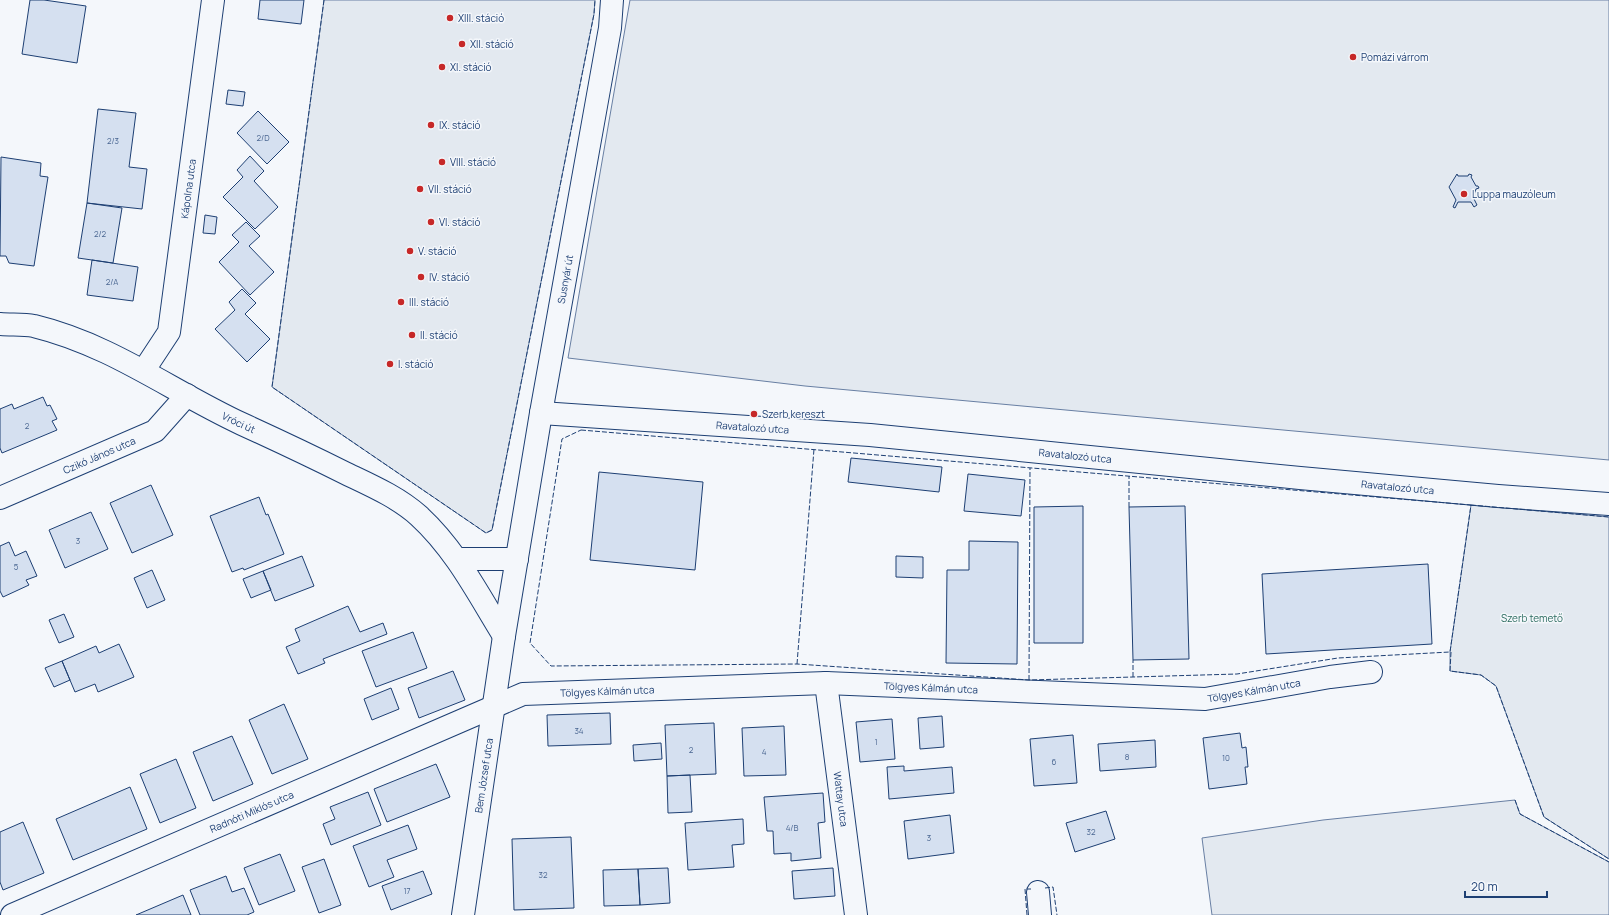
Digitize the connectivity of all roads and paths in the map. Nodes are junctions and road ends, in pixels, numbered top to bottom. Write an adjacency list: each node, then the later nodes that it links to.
1 (213, 0): 4 (street, Kápolna utca)
2 (612, 0): 6 (street, Susnyár út)
3 (0, 324): 4 (street, Vróci út)
4 (144, 370): 5 (street, Vróci út)
5 (187, 395): 7 (street, Czikó János utca); 9 (street, Vróci út)
6 (541, 413): 8 (street, Ravatalozó utca); 10 (street, Susnyár út)
7 (0, 498)
8 (1609, 504)
9 (457, 559): 10 (street); 11 (street, Vróci út)
10 (517, 559): 11 (street, Susnyár út)
11 (504, 636): 14 (street, Bem József utca)
12 (1371, 672): 13 (street, Tölgyes Kálmán utca)
13 (826, 683): 14 (street, Tölgyes Kálmán utca); 18 (street, Wattay utca)
14 (492, 709): 16 (street, Radnóti Miklós utca); 17 (street, Bem József utca)
15 (1038, 892): 19 (street)
16 (12, 915)
17 (463, 915)
18 (856, 915)
19 (1040, 915)

